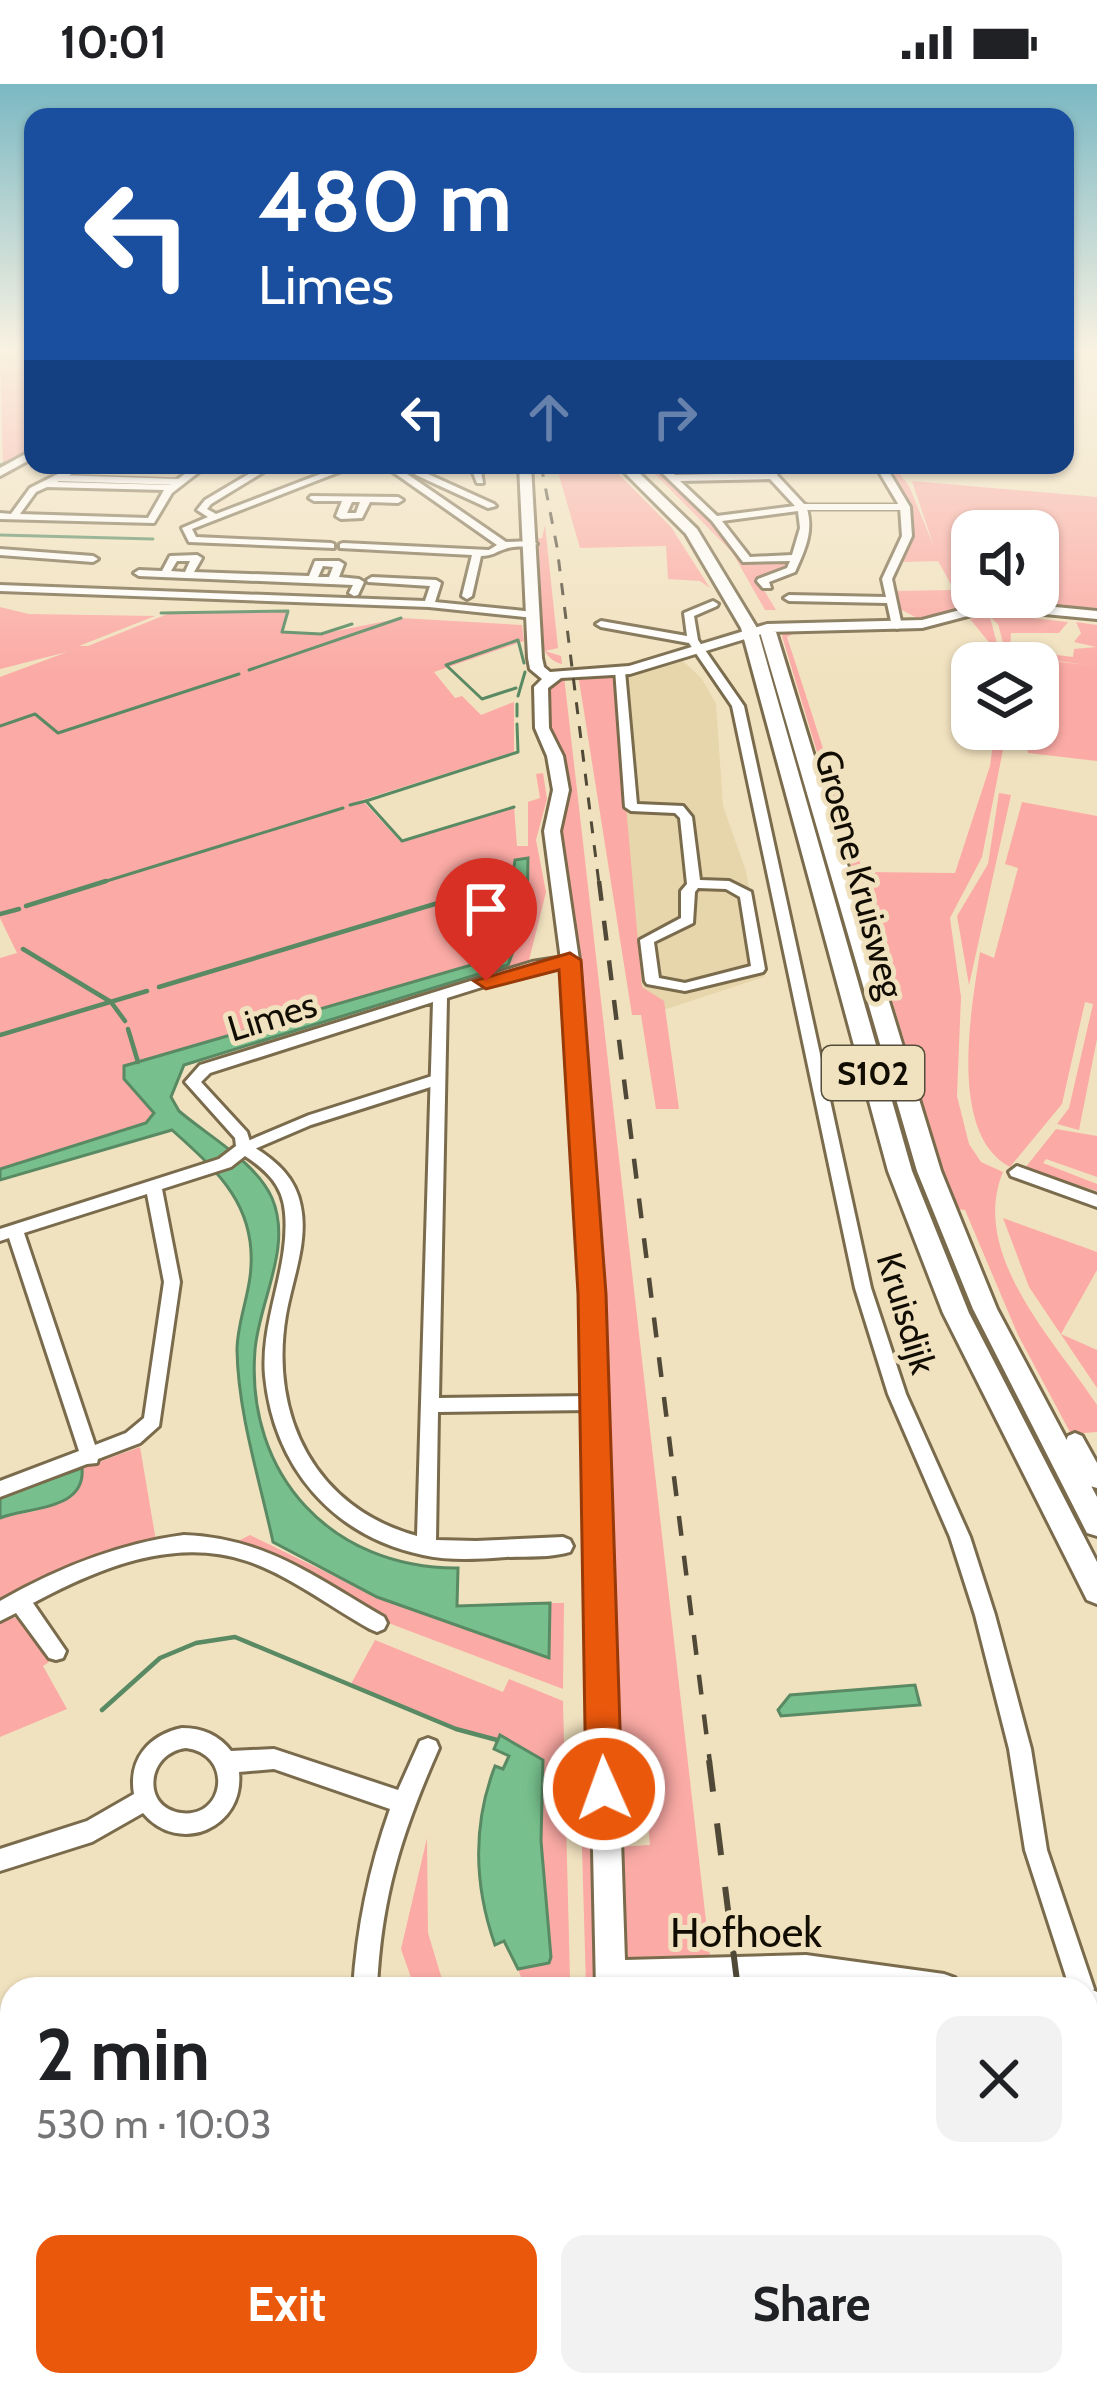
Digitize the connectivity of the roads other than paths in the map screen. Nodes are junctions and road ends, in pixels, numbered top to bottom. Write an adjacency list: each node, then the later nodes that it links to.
1 (65, 474): 18 (street)
2 (191, 474): 21 (street)
3 (250, 474): 23 (street); 36 (street)
4 (328, 474): 23 (street)
5 (368, 474): 16 (street)
6 (399, 474): 24 (street)
7 (421, 474): 22 (street)
8 (478, 474): 19 (street)
9 (526, 474): 40 (street)
10 (633, 474): 69 (main road, Groene Kruisweg / S102)
11 (650, 474): 69 (main road, Groene Kruisweg / S102)
12 (670, 474): 17 (street)
13 (724, 474): 17 (street)
14 (776, 474): 32 (street)
15 (885, 474): 33 (street)
16 (367, 478)
17 (675, 478): 38 (street)
18 (52, 481): 21 (street); 25 (street)
19 (480, 481)
20 (16, 485): 25 (street)
21 (177, 485): 35 (street)
22 (447, 486): 24 (street); 31 (street)
23 (291, 488): 36 (street)
24 (428, 492): 41 (street)
25 (30, 494): 30 (street); 35 (street)
26 (314, 499): 27 (street)
27 (348, 499): 28 (street); 37 (street)
28 (366, 500): 29 (street); 37 (street)
29 (398, 500)
30 (0, 506)
31 (491, 506)
32 (805, 507): 33 (street); 38 (street); 47 (street)
33 (905, 507): 62 (street)
34 (0, 516): 35 (street)
35 (14, 516)
36 (213, 516): 39 (street)
37 (350, 516): 42 (street)
38 (715, 518): 47 (street)
39 (192, 540): 42 (street); 46 (street)
40 (532, 544): 41 (street); 65 (street)
41 (504, 545): 44 (street)
42 (337, 546): 44 (street); 49 (street)
43 (0, 552): 45 (street)
44 (477, 553): 60 (street)
45 (55, 556): 48 (street); 58 (street)
46 (179, 558): 51 (street); 52 (street)
47 (796, 558): 56 (street)
48 (93, 560)
49 (326, 564): 53 (street); 54 (street)
50 (139, 573): 51 (street)
51 (165, 574): 52 (street)
52 (188, 575): 53 (street)
53 (312, 580): 54 (street)
54 (333, 580): 59 (street)
55 (372, 580): 63 (street)
56 (766, 586)
57 (0, 588): 58 (street)
58 (32, 589): 63 (street)
59 (354, 593)
60 (467, 596)
61 (789, 598): 62 (street)
62 (891, 600): 68 (street)
63 (429, 604): 65 (street)
64 (713, 604): 70 (street)
65 (533, 615): 72 (street)
66 (1097, 615): 68 (street)
67 (601, 624): 70 (street)
68 (896, 624): 69 (street)
69 (758, 628): 70 (street); 88 (main road, Groene Kruisweg / S102); 91 (main road, Groene Kruisweg / S102)
70 (696, 644): 71 (street); 104 (street, Kruisdijk)
71 (619, 671): 72 (street); 73 (street)
72 (553, 676): 74 (street)
73 (694, 884): 73 (street)
74 (570, 960): 75 (street, Limes); 82 (street)
75 (440, 995): 76 (street); 77 (street, Limes)
76 (436, 1080): 77 (street); 83 (street)
77 (241, 1152): 79 (street); 90 (street)
78 (1017, 1172): 80 (street)
79 (154, 1187): 81 (street); 85 (street)
80 (1097, 1201)
81 (7, 1233): 85 (street)
82 (593, 1403): 83 (street); 101 (street)
83 (429, 1405): 90 (street)
84 (1075, 1441): 86 (street)
85 (90, 1456): 87 (street)
86 (1097, 1480)
87 (0, 1490)
88 (1097, 1524)
89 (563, 1546): 90 (street)
90 (426, 1547)
91 (1097, 1591)
92 (9, 1606): 93 (street); 94 (street)
93 (377, 1623)
94 (56, 1651)
95 (428, 1748): 98 (street)
96 (229, 1762): 97 (street); 97 (street); 98 (street)
97 (144, 1800): 99 (street)
98 (400, 1802): 100 (street)
99 (0, 1860)
100 (365, 1977)
101 (611, 1977)
102 (664, 1977): 103 (street, Hofhoek)
103 (829, 1977)
104 (1079, 1977)

